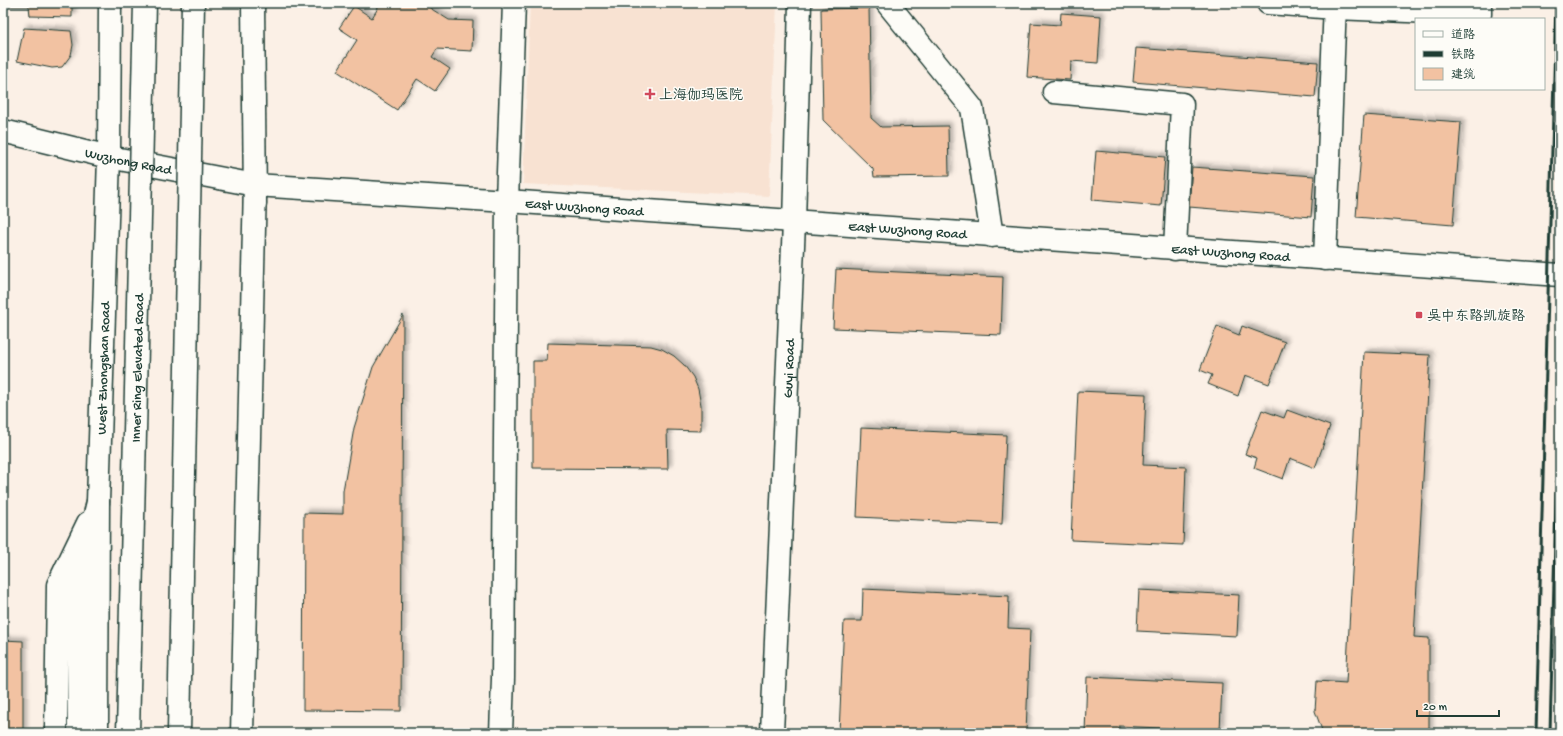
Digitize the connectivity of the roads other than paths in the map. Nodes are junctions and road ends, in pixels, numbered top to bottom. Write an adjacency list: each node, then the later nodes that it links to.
1 (110, 3): 13 (main road, West Zhongshan Road)
2 (145, 3): 25 (main road, Inner Ring Elevated Road, bridge)
3 (193, 3): 26 (main road, bridge)
4 (253, 3): 14 (main road)
5 (514, 3): 15 (main road)
6 (800, 3): 16 (main road, Guyi Road)
7 (887, 3): 17 (main road)
8 (1268, 3): 10 (main road)
9 (1480, 3): 10 (main road)
10 (1335, 6): 19 (main road)
11 (1054, 92): 18 (main road)
12 (3, 131): 13 (main road, Wuzhong Road)
13 (109, 157): 14 (main road, Wuzhong Road); 21 (main road, West Zhongshan Road)
14 (255, 185): 15 (main road, East Wuzhong Road); 27 (main road); 28 (main road)
15 (507, 201): 16 (main road, East Wuzhong Road); 29 (main road)
16 (794, 223): 17 (main road, East Wuzhong Road); 30 (main road, Guyi Road)
17 (992, 236): 18 (main road, East Wuzhong Road)
18 (1175, 249): 19 (main road, East Wuzhong Road)
19 (1325, 259): 20 (main road, East Wuzhong Road)
20 (1560, 275)
21 (98, 502): 22 (main road); 23 (main road); 24 (main road, West Zhongshan Road)
22 (56, 733)
23 (79, 733)
24 (97, 733)
25 (128, 733)
26 (179, 733)
27 (242, 733)
28 (251, 733)
29 (501, 733)
30 (772, 733)

